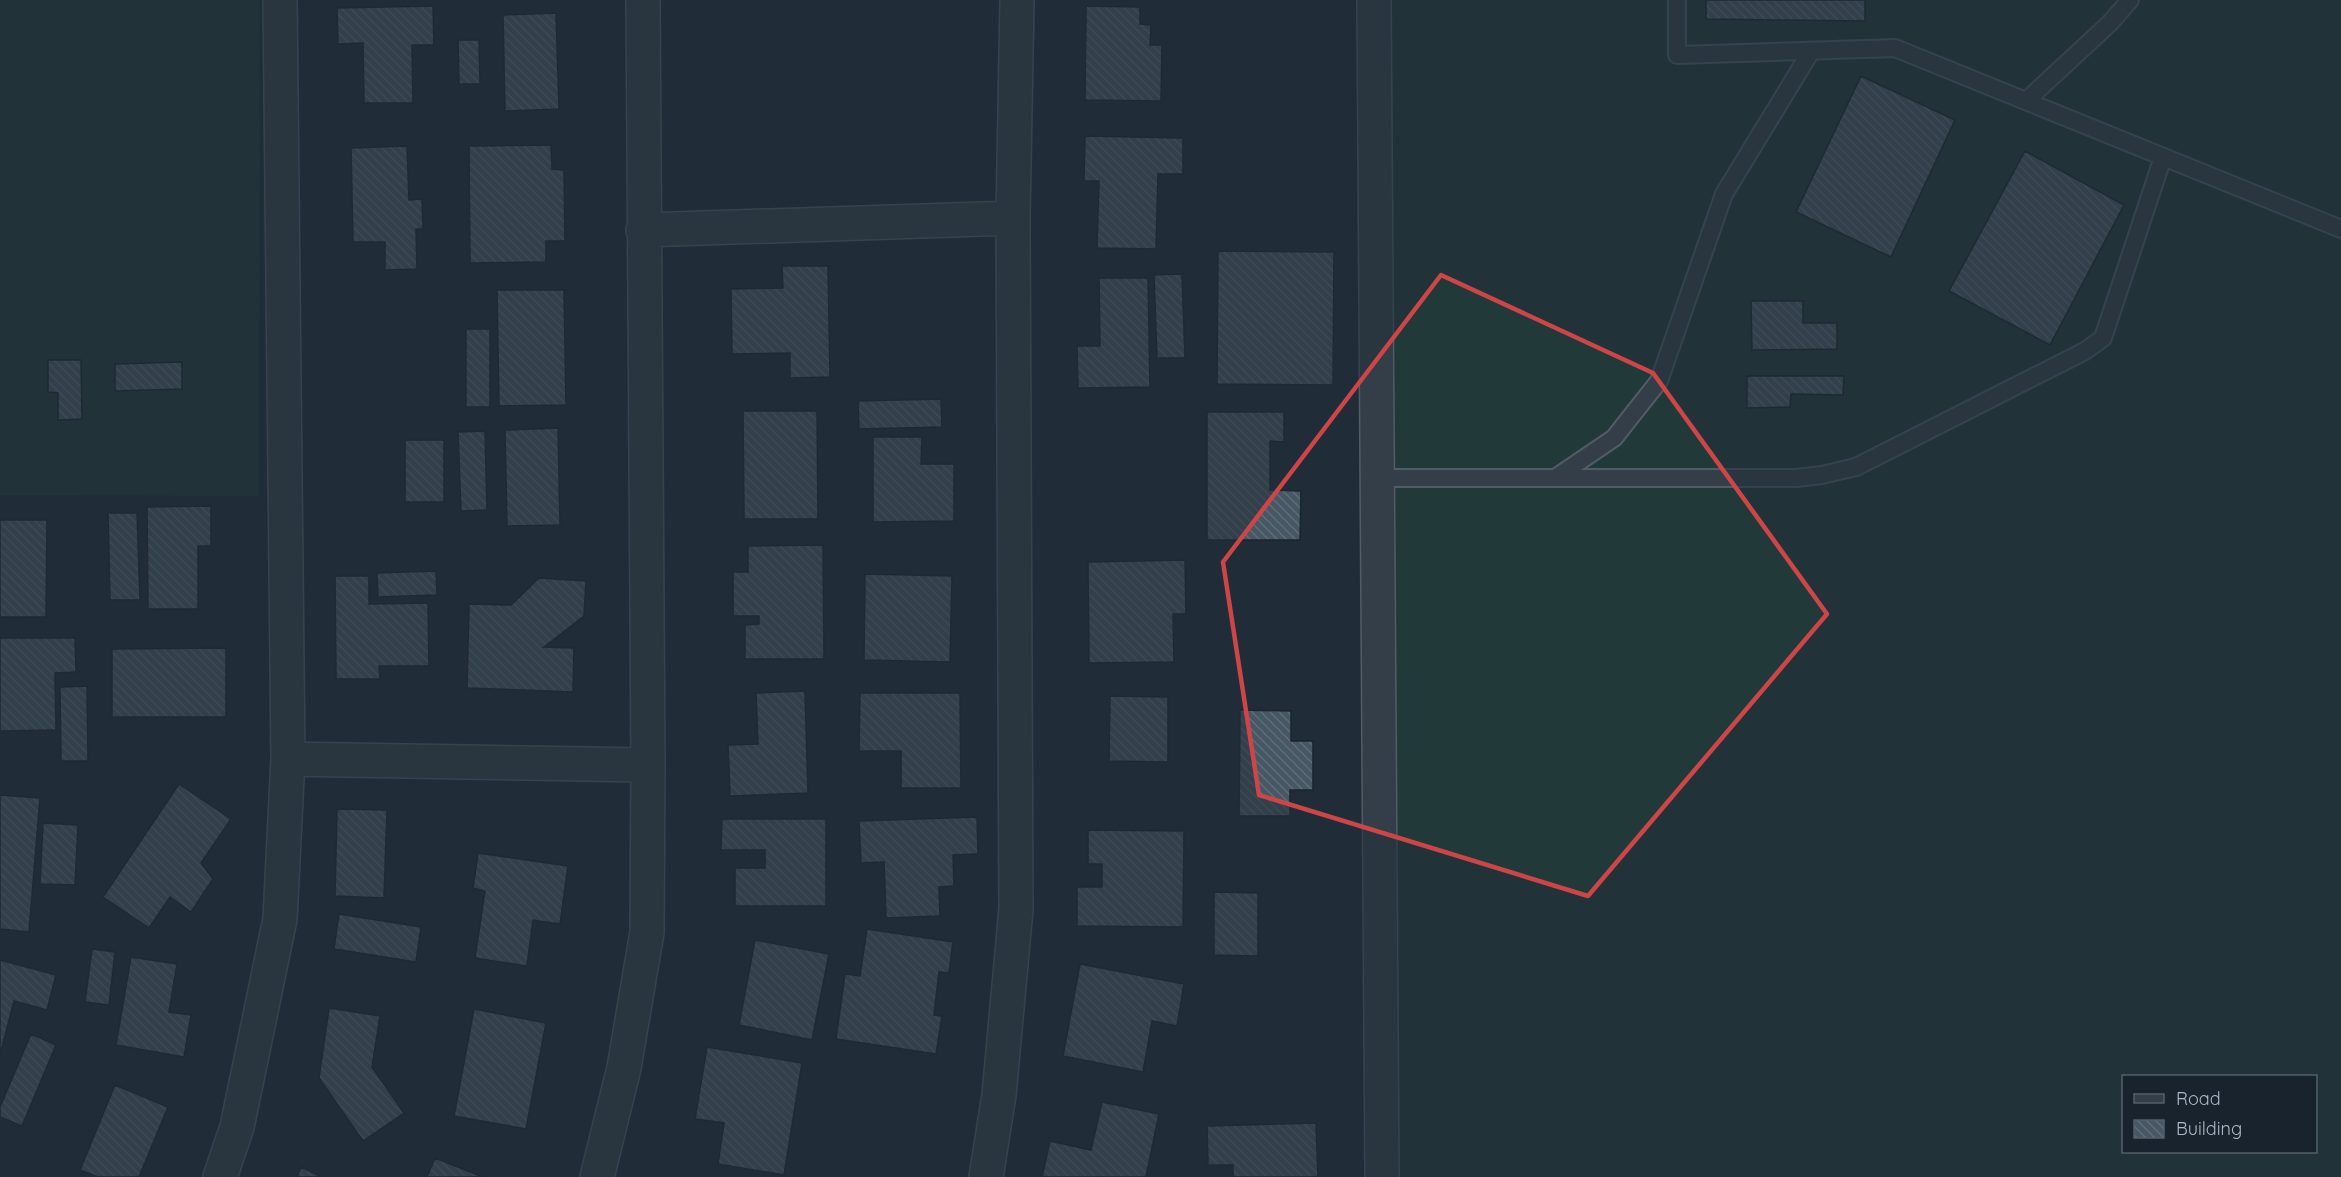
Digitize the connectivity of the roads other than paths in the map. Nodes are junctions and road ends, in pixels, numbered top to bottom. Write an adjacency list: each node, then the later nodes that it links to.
1 (280, 0): 15 (street)
2 (643, 0): 12 (street)
3 (1017, 0): 10 (street)
4 (1374, 0): 13 (street)
5 (1677, 0): 7 (lane)
6 (2130, 0): 8 (lane)
7 (1810, 53): 8 (lane); 14 (lane)
8 (2026, 101): 9 (lane)
9 (2163, 157): 11 (lane); 14 (lane)
10 (1013, 218): 12 (street); 19 (street)
11 (2341, 229)
12 (643, 230): 16 (street)
13 (1378, 478): 14 (lane); 20 (street)
14 (1555, 478)
15 (288, 759): 16 (street); 17 (street)
16 (648, 765): 18 (street)
17 (220, 1177)
18 (597, 1177)
19 (986, 1177)
20 (1382, 1177)

